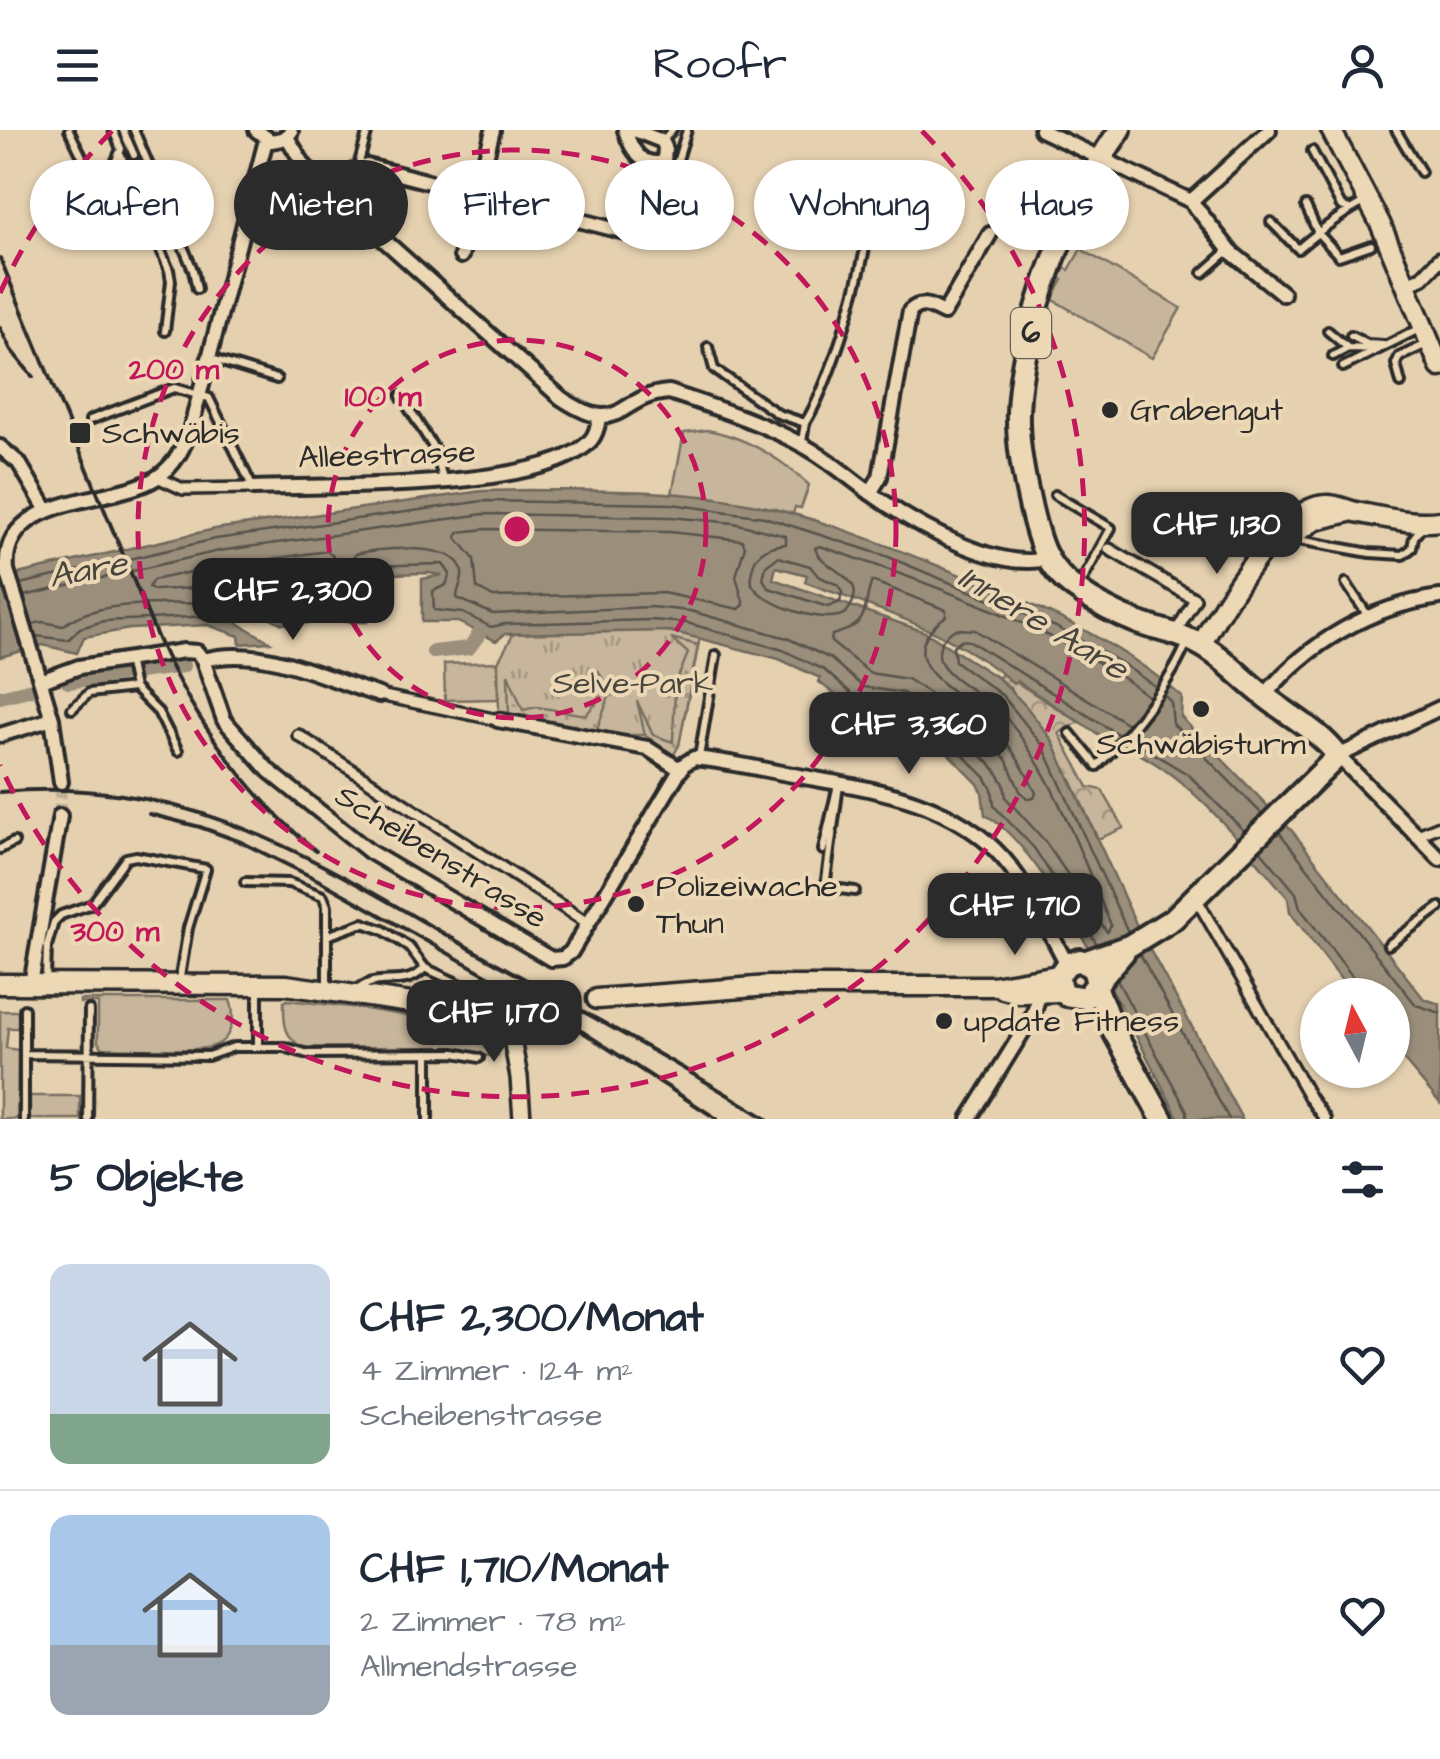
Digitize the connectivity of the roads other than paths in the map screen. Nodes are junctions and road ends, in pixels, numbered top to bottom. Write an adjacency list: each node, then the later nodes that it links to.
1 (69, 130): 22 (lane)
2 (114, 130): 19 (lane)
3 (123, 130): 20 (lane)
4 (134, 130): 46 (lane)
5 (368, 130): 25 (lane)
6 (492, 130): 26 (street)
7 (624, 130): 27 (street)
8 (634, 130): 17 (street)
9 (687, 130): 28 (lane)
10 (1040, 130): 21 (street)
11 (1120, 130): 21 (main road, 6)
12 (1268, 130): 31 (street)
13 (1330, 130): 30 (main road)
14 (1396, 130): 29 (lane)
15 (289, 133): 16 (street); 24 (street)
16 (261, 135): 56 (street)
17 (667, 136)
18 (1312, 151): 33 (lane)
19 (121, 156): 23 (lane); 48 (lane)
20 (134, 156)
21 (1101, 157): 31 (street); 79 (main road, 6)
22 (84, 160)
23 (118, 160)
24 (302, 160)
25 (360, 160)
26 (484, 160)
27 (643, 160)
28 (678, 160)
29 (1421, 172)
30 (1368, 200): 33 (lane); 45 (main road)
31 (1191, 201): 41 (street)
32 (1306, 206): 35 (lane)
33 (1349, 210): 35 (lane)
34 (1271, 222): 35 (lane)
35 (1318, 232): 37 (lane)
36 (985, 242): 71 (street)
37 (1371, 244)
38 (395, 250): 63 (street)
39 (462, 250): 42 (street)
40 (864, 250): 65 (lane)
41 (1229, 250): 44 (lane); 47 (street)
42 (461, 256)
43 (1440, 259): 45 (street)
44 (1203, 273)
45 (1407, 285): 50 (main road)
46 (197, 288)
47 (1284, 294)
48 (166, 332)
49 (1328, 332): 54 (lane)
50 (1427, 334): 53 (lane); 58 (main road); 60 (lane)
51 (1350, 336): 53 (lane)
52 (708, 347): 65 (lane)
53 (1381, 347): 54 (lane); 57 (lane)
54 (1348, 348): 55 (lane)
55 (1334, 356)
56 (208, 358): 59 (lane); 61 (street)
57 (1344, 367)
58 (1440, 367)
59 (277, 379)
60 (1401, 383)
61 (200, 394): 64 (lane); 68 (street); 70 (lane)
62 (400, 396): 69 (lane)
63 (599, 418): 66 (street); 69 (street, Alleestrasse)
64 (90, 420)
65 (805, 424): 66 (lane)
66 (802, 444): 71 (street)
67 (0, 448): 73 (street)
68 (158, 478): 70 (street, Alleestrasse); 73 (street)
69 (443, 480): 70 (street, Alleestrasse)
70 (253, 488)
71 (870, 493): 79 (street)
72 (1055, 495): 81 (lane)
73 (46, 508): 77 (street)
74 (1355, 512): 75 (main road); 76 (main road); 84 (main road)
75 (1433, 522): 76 (lane)
76 (1287, 538): 84 (main road)
77 (3, 545): 89 (street)
78 (1109, 549): 84 (street)
79 (1046, 559): 81 (main road)
80 (1346, 583): 83 (lane)
81 (1077, 590): 84 (main road)
82 (1440, 598): 83 (street)
83 (1368, 618): 91 (street)
84 (1193, 642): 91 (main road); 96 (lane)
85 (716, 655): 101 (lane)
86 (203, 660): 87 (street); 90 (street); 116 (street, Scheibenstrasse)
87 (129, 664): 88 (lane); 89 (street)
88 (132, 684): 93 (lane); 99 (lane)
89 (43, 687): 94 (street)
90 (379, 695): 95 (street)
91 (1264, 696): 100 (main road)
92 (1440, 708): 100 (street)
93 (72, 710)
94 (52, 719): 97 (street); 103 (street)
95 (498, 720): 102 (street)
96 (1070, 734)
97 (0, 735)
98 (298, 735): 116 (street, Scheibenstrasse)
99 (178, 751)
100 (1338, 756): 107 (street); 114 (main road)
101 (698, 758): 102 (street, Scheibenstrasse); 104 (street)
102 (681, 770): 116 (street, Scheibenstrasse)
103 (61, 782)
104 (839, 784): 110 (lane); 113 (lane); 120 (street)
105 (60, 816): 122 (street)
106 (1440, 826): 107 (street)
107 (1418, 835): 111 (street)
108 (14, 842): 109 (lane)
109 (0, 850)
110 (823, 850)
111 (1440, 859)
112 (245, 882): 117 (lane)
113 (855, 891)
114 (1196, 898): 120 (main road); 143 (street)
115 (1440, 907): 118 (lane)
116 (589, 924)
117 (327, 936): 119 (lane); 126 (lane)
118 (1388, 945)
119 (425, 968): 125 (lane); 127 (lane)
120 (1075, 979): 128 (main road); 137 (main road); 142 (street)
121 (0, 984): 122 (main road)
122 (38, 984): 123 (main road); 123 (lane)
123 (179, 984): 124 (main road)
124 (258, 984): 126 (main road); 132 (lane)
125 (464, 986)
126 (327, 988): 127 (main road)
127 (354, 993): 129 (main road)
128 (597, 999)
129 (508, 1007): 141 (street)
130 (24, 1010): 133 (lane)
131 (89, 1010): 134 (lane)
132 (258, 1047): 134 (lane); 135 (lane)
133 (24, 1054): 134 (lane); 138 (lane)
134 (88, 1054): 139 (lane)
135 (428, 1054): 136 (lane); 140 (lane)
136 (479, 1058)
137 (1152, 1111)
138 (24, 1119)
139 (88, 1119)
140 (428, 1119)
141 (522, 1119)
142 (969, 1119)
143 (1325, 1119)

